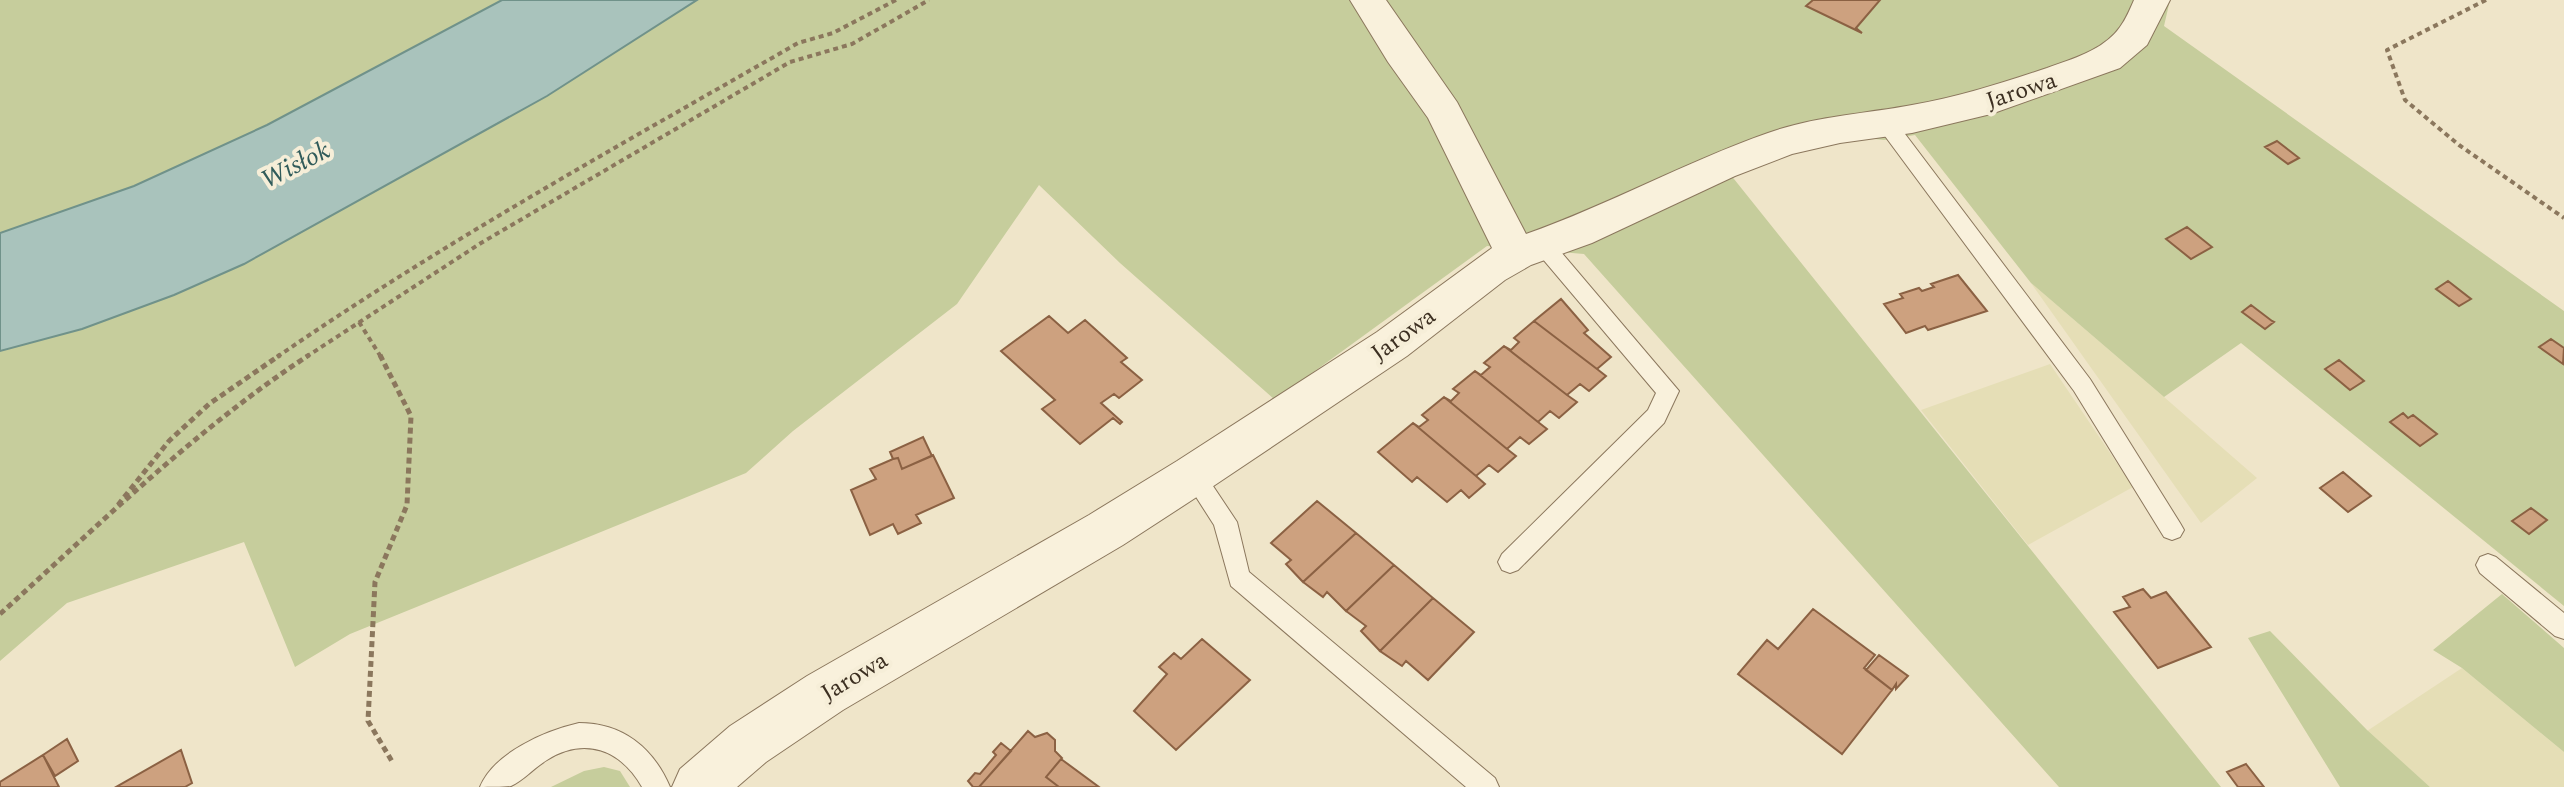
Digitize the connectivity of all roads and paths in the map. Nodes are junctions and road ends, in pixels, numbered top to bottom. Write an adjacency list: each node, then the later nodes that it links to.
1 (896, 0): 11 (path)
2 (929, 0): 9 (path)
3 (1368, 0): 8 (street)
4 (2152, 0): 6 (street, Jarowa)
5 (2486, 0): 7 (path)
6 (1886, 123): 8 (street, Jarowa); 12 (lane)
7 (2564, 218)
8 (1530, 249): 10 (street, Jarowa); 13 (lane)
9 (359, 322): 11 (path); 17 (path)
10 (1193, 475): 18 (street, Jarowa); 21 (lane)
11 (108, 518): 15 (path)
12 (2172, 530)
13 (1510, 562)
14 (2488, 565): 16 (lane)
15 (0, 614)
16 (2564, 628)
17 (393, 763)
18 (716, 783)
19 (493, 787): 20 (lane)
20 (657, 787)
21 (1486, 787)

